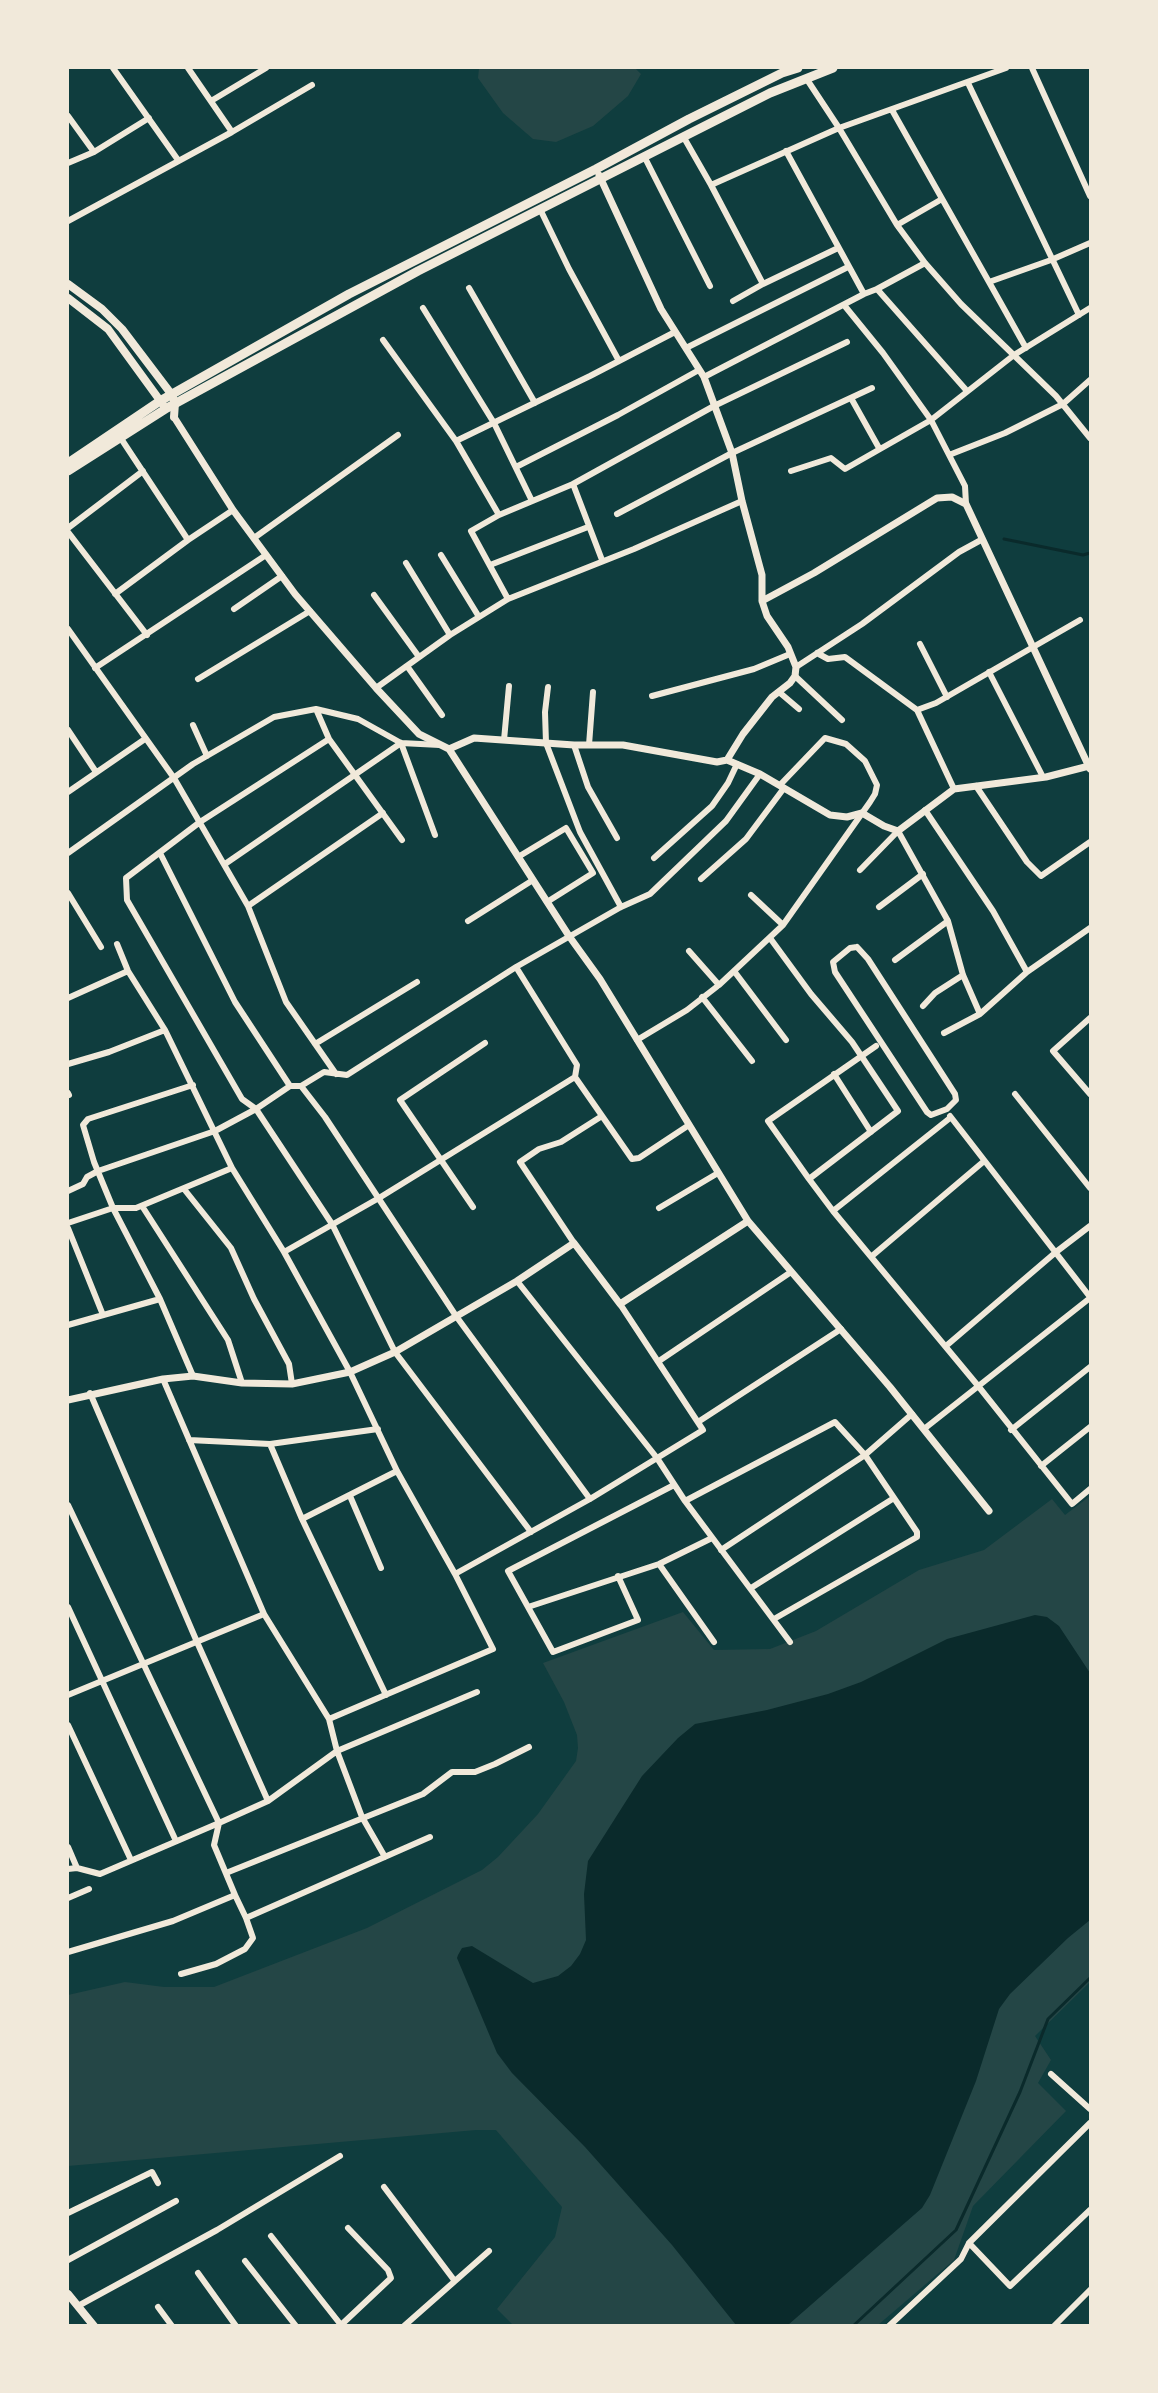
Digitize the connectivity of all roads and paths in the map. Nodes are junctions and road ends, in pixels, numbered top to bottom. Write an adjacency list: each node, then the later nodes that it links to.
1 (113, 68): 15 (street)
2 (199, 68): 8 (street)
3 (266, 68): 12 (street)
4 (798, 68): 24 (main road)
5 (833, 68): 9 (main road)
6 (1006, 68): 10 (street)
7 (1032, 68): 27 (street)
8 (190, 70): 12 (street)
9 (806, 78): 16 (street); 18 (main road)
10 (968, 83): 13 (street); 34 (street)
11 (312, 85): 17 (street)
12 (211, 101): 17 (street)
13 (892, 110): 16 (street); 28 (street)
14 (68, 116): 20 (street)
15 (149, 118): 20 (street); 22 (street)
16 (839, 128): 19 (street); 31 (street)
17 (232, 132): 22 (street)
18 (683, 136): 21 (main road); 26 (street)
19 (786, 151): 26 (street); 33 (street)
20 (94, 152): 23 (street)
21 (644, 156): 25 (main road); 40 (street)
22 (178, 159): 30 (street)
23 (68, 163)
24 (596, 169): 25 (street); 63 (main road)
25 (601, 179): 29 (main road); 50 (street)
26 (711, 185): 39 (street)
27 (1090, 196)
28 (942, 200): 31 (street); 37 (street)
29 (540, 209): 56 (street); 63 (main road)
30 (68, 221)
31 (897, 225): 35 (street)
32 (1090, 243): 34 (street)
33 (838, 248): 36 (street); 39 (street)
34 (1051, 260): 37 (street); 49 (street)
35 (925, 263): 42 (street); 55 (street)
36 (848, 267): 43 (street); 53 (street)
37 (988, 282): 54 (street)
38 (68, 284): 63 (main road)
39 (764, 284): 45 (street)
40 (710, 286)
41 (469, 288): 64 (street)
42 (877, 289): 43 (street); 61 (street)
43 (864, 294): 46 (street)
44 (68, 298): 63 (main road)
45 (733, 301)
46 (844, 304): 58 (street); 68 (street)
47 (423, 308): 69 (street)
48 (1090, 308): 49 (street)
49 (1079, 315): 54 (street)
50 (675, 332): 53 (street); 56 (street)
51 (383, 340): 73 (street)
52 (847, 342): 66 (street)
53 (686, 348): 57 (street)
54 (1026, 348): 55 (street)
55 (1014, 356): 61 (street); 65 (street)
56 (619, 362): 64 (street)
57 (699, 370): 58 (street); 78 (street)
58 (704, 377): 66 (street)
59 (1090, 380): 65 (street)
60 (872, 388): 62 (street)
61 (966, 391): 68 (street)
62 (850, 398): 74 (street); 75 (street)
63 (168, 402): 67 (main road); 71 (main road); 77 (main road)
64 (535, 403): 69 (street)
65 (1063, 404): 72 (street); 76 (street)
66 (714, 406): 75 (street); 82 (street)
67 (174, 417): 86 (street)
68 (931, 420): 74 (street); 76 (street)
69 (494, 423): 73 (street); 78 (street)
70 (398, 435): 91 (street)
71 (120, 437): 79 (main road); 80 (street)
72 (1090, 438)
73 (456, 441): 88 (street)
74 (879, 448): 81 (street)
75 (732, 453): 84 (street); 87 (street)
76 (949, 455): 85 (street)
77 (68, 463)
78 (516, 467): 83 (street)
79 (68, 471)
80 (143, 471): 90 (street); 92 (street)
81 (791, 471)
82 (573, 484): 83 (street); 89 (street)
83 (532, 501): 88 (street)
84 (742, 501): 96 (street); 103 (street)
85 (966, 504): 93 (street); 103 (street)
86 (233, 510): 91 (street); 92 (street)
87 (617, 514)
88 (499, 515): 98 (street)
89 (588, 526): 96 (street); 98 (street)
90 (68, 530): 100 (street)
91 (254, 538): 94 (street)
92 (188, 540): 100 (street)
93 (981, 540): 112 (street); 113 (street)
94 (266, 555): 99 (street); 109 (street)
95 (441, 555): 106 (street)
96 (602, 560): 102 (street)
97 (406, 563): 110 (street)
98 (490, 566): 102 (street)
99 (282, 576): 104 (street); 105 (street)
100 (115, 594): 109 (street)
101 (374, 595): 115 (street)
102 (508, 598): 106 (street)
103 (762, 601): 114 (street)
104 (234, 609)
105 (310, 611): 121 (street); 124 (street)
106 (480, 617): 110 (street)
107 (1080, 620): 112 (street)
108 (68, 629): 118 (street)
109 (147, 635): 118 (street)
110 (450, 635): 115 (street)
111 (920, 644): 128 (street)
112 (1032, 647): 119 (street); 148 (street)
113 (817, 653): 117 (street); 131 (street)
114 (790, 654): 117 (street); 127 (street)
115 (419, 657): 116 (street)
116 (407, 666): 124 (street); 132 (street)
117 (796, 667): 120 (street)
118 (95, 668): 136 (street)
119 (989, 672): 128 (street); 152 (street)
120 (795, 676): 126 (street); 133 (street)
121 (198, 679)
122 (509, 686): 138 (street)
123 (548, 687): 140 (street)
124 (376, 688): 141 (street)
125 (593, 692): 143 (street)
126 (779, 692): 130 (street); 146 (street)
127 (652, 696)
128 (947, 697): 131 (street)
129 (316, 709): 137 (street); 139 (street); 145 (street)
130 (799, 709)
131 (917, 710): 156 (street)
132 (442, 715)
133 (842, 720)
134 (193, 725): 145 (street)
135 (68, 730): 149 (street)
136 (145, 739): 149 (street); 153 (street)
137 (329, 739): 150 (street); 161 (street)
138 (504, 740): 140 (street); 144 (street)
139 (401, 743): 141 (street); 150 (street); 163 (street)
140 (546, 743): 142 (street); 180 (street)
141 (440, 745): 144 (street)
142 (574, 745): 143 (street); 164 (street)
143 (589, 745): 146 (street)
144 (449, 749): 169 (street)
145 (207, 756): 153 (street)
146 (727, 760): 147 (street)
147 (737, 764): 151 (street); 170 (street)
148 (1090, 767): 152 (street)
149 (96, 772): 157 (street)
150 (355, 774): 159 (street); 171 (street)
151 (760, 774): 155 (street); 180 (street)
152 (1042, 777): 154 (street)
153 (174, 778): 161 (street); 167 (street)
154 (976, 786): 156 (street); 166 (street)
155 (782, 787): 160 (street); 160 (street); 174 (street)
156 (954, 789): 158 (street)
157 (68, 792)
158 (925, 810): 162 (street); 195 (street)
159 (383, 813): 165 (street); 179 (street)
160 (862, 813): 162 (street); 184 (street)
161 (200, 822): 168 (street); 171 (street)
162 (898, 831): 172 (street); 173 (street)
163 (435, 834)
164 (617, 838)
165 (402, 840)
166 (1090, 842)
167 (68, 853)
168 (160, 853): 218 (street); 222 (street)
169 (518, 857): 175 (street); 178 (street)
170 (654, 858)
171 (225, 864): 179 (street)
172 (860, 870)
173 (923, 874): 181 (street); 183 (street)
174 (701, 879)
175 (533, 880): 178 (street); 182 (street)
176 (68, 893): 189 (street)
177 (751, 895): 184 (street)
178 (547, 902): 186 (street)
179 (248, 906): 209 (street)
180 (621, 907): 186 (street)
181 (879, 907)
182 (468, 921)
183 (948, 921): 191 (street); 196 (street)
184 (783, 925): 187 (street)
185 (1090, 928): 195 (street)
186 (569, 936): 192 (street); 206 (street)
187 (770, 938): 194 (street); 211 (street)
188 (117, 944): 193 (street)
189 (101, 947)
190 (689, 951): 198 (street)
191 (896, 960)
192 (516, 967): 214 (street); 216 (street)
193 (128, 971): 200 (street); 204 (street)
194 (734, 971): 198 (street); 207 (street)
195 (1027, 972): 202 (street)
196 (963, 975): 201 (street); 202 (street)
197 (417, 982): 209 (street)
198 (719, 985): 199 (street)
199 (702, 997): 206 (street); 212 (street)
200 (68, 998)
201 (923, 1006)
202 (980, 1014): 205 (street)
203 (1090, 1018): 221 (street)
204 (165, 1030): 213 (street); 217 (street)
205 (944, 1034)
206 (637, 1040): 226 (street)
207 (786, 1040)
208 (485, 1043): 229 (street)
209 (315, 1044): 214 (street)
210 (876, 1046): 211 (street)
211 (862, 1057): 215 (street); 228 (street)
212 (752, 1061)
213 (68, 1064)
214 (336, 1074): 219 (street)
215 (834, 1074): 228 (street); 234 (street)
216 (575, 1077): 224 (street); 229 (street)
217 (193, 1085): 227 (street); 232 (street)
218 (290, 1086): 219 (street); 222 (street)
219 (301, 1086): 238 (street)
220 (1015, 1094): 235 (street)
221 (1090, 1095)
222 (256, 1109): 227 (street); 246 (street)
223 (947, 1109): 223 (street); 225 (street)
224 (602, 1116): 226 (street); 249 (street)
225 (950, 1117): 230 (street); 243 (street)
226 (689, 1125): 233 (street)
227 (215, 1131): 231 (street); 232 (street)
228 (871, 1132): 234 (street)
229 (440, 1160): 238 (street); 240 (street)
230 (983, 1162): 251 (street); 252 (street)
231 (232, 1168): 236 (street); 250 (street)
232 (98, 1171): 237 (street); 241 (street)
233 (718, 1173): 242 (street); 244 (street)
234 (809, 1179): 243 (street)
235 (1090, 1188)
236 (184, 1189): 239 (street); 270 (street)
237 (68, 1191)
238 (379, 1198): 246 (street); 259 (street)
239 (142, 1206): 241 (street); 269 (street)
240 (473, 1207)
241 (113, 1208): 245 (street); 256 (street)
242 (659, 1208)
243 (833, 1211): 252 (street)
244 (748, 1221): 253 (street); 257 (street)
245 (68, 1223)
246 (332, 1224): 250 (street); 263 (street)
247 (1090, 1226): 251 (street)
248 (68, 1228): 258 (street)
249 (574, 1243): 254 (street); 257 (street)
250 (284, 1252): 266 (street)
251 (1056, 1252): 255 (street); 262 (street)
252 (872, 1256): 262 (street)
253 (791, 1272): 261 (street); 264 (street)
254 (517, 1281): 259 (street); 283 (street)
255 (1090, 1298): 271 (street)
256 (160, 1299): 258 (street); 267 (street)
257 (620, 1304): 264 (street)
258 (104, 1315): 260 (street)
259 (456, 1316): 263 (street); 290 (street)
260 (68, 1325)
261 (841, 1329): 274 (street); 275 (street)
262 (946, 1346): 271 (street)
263 (395, 1352): 266 (street); 295 (street)
264 (659, 1361): 275 (street)
265 (1090, 1367): 279 (street)
266 (350, 1372): 270 (street); 277 (street)
267 (193, 1376): 268 (street); 269 (street)
268 (163, 1379): 272 (street); 280 (street)
269 (242, 1383): 270 (street)
270 (292, 1384)
271 (979, 1387): 278 (street); 279 (street)
272 (90, 1393): 273 (street); 307 (street)
273 (68, 1400)
274 (912, 1414): 278 (street); 282 (street)
275 (698, 1422): 283 (street)
276 (1090, 1427): 284 (street)
277 (378, 1429): 281 (street); 285 (street)
278 (924, 1429): 293 (street)
279 (1011, 1430): 284 (street)
280 (189, 1440): 281 (street); 305 (street)
281 (270, 1444): 294 (street)
282 (865, 1455): 289 (street); 291 (street); 297 (street)
283 (657, 1458): 286 (street); 290 (street)
284 (1041, 1466): 287 (street)
285 (397, 1472): 288 (street); 300 (street)
286 (674, 1485): 291 (street); 304 (street)
287 (1090, 1489)
288 (350, 1496): 294 (street); 299 (street)
289 (894, 1498): 302 (street); 306 (street)
290 (591, 1499): 295 (street)
291 (685, 1501): 296 (street)
292 (68, 1505): 310 (street)
293 (989, 1511)
294 (302, 1519): 314 (street)
295 (531, 1532): 300 (street)
296 (712, 1538): 297 (street); 298 (street)
297 (721, 1550): 302 (street)
298 (658, 1564): 301 (street); 308 (street)
299 (381, 1568)
300 (455, 1574): 314 (street)
301 (618, 1576): 304 (street); 304 (street)
302 (751, 1588): 306 (street)
303 (68, 1607): 311 (street)
304 (528, 1607)
305 (264, 1614): 307 (street); 315 (street)
306 (774, 1619): 309 (street)
307 (196, 1642): 310 (street); 319 (street)
308 (714, 1642)
309 (790, 1642)
310 (144, 1664): 311 (street); 321 (street)
311 (102, 1681): 313 (street); 323 (street)
312 (477, 1692): 318 (street)
313 (68, 1695)
314 (386, 1695): 315 (street)
315 (329, 1719): 318 (street)
316 (68, 1725): 326 (street)
317 (529, 1747): 320 (street)
318 (337, 1751): 319 (street); 320 (street)
319 (268, 1801): 321 (street)
320 (362, 1817): 325 (street); 329 (street)
321 (219, 1823): 323 (street); 329 (street)
322 (430, 1837): 325 (street)
323 (176, 1841): 326 (street)
324 (68, 1847): 327 (street)
325 (385, 1857): 333 (street)
326 (131, 1860): 327 (street)
327 (77, 1868): 328 (street)
328 (68, 1869)
329 (226, 1873): 331 (street)
330 (89, 1889): 332 (street)
331 (236, 1895): 333 (street); 334 (street)
332 (68, 1898)
333 (246, 1918): 335 (street)
334 (68, 1952)
335 (181, 1974)
336 (1050, 2074): 337 (street)
337 (1090, 2109)
338 (1090, 2123): 347 (street)
339 (340, 2156): 355 (street)
340 (158, 2182): 344 (street)
341 (384, 2187): 352 (street)
342 (176, 2201): 349 (street)
343 (1090, 2210): 347 (street)
344 (68, 2213)
345 (348, 2228): 361 (street)
346 (271, 2236): 361 (street)
347 (969, 2243): 363 (street)
348 (489, 2250): 352 (street)
349 (68, 2260)
350 (245, 2261): 360 (street)
351 (198, 2273): 359 (street)
352 (454, 2280): 362 (street)
353 (1090, 2290): 364 (street)
354 (68, 2294): 355 (main road)
355 (78, 2306): 357 (main road)
356 (158, 2307): 358 (street)
357 (89, 2324)
358 (172, 2325)
359 (236, 2325)
360 (296, 2325)
361 (340, 2325)
362 (404, 2325)
363 (889, 2325)
364 (1054, 2325)

